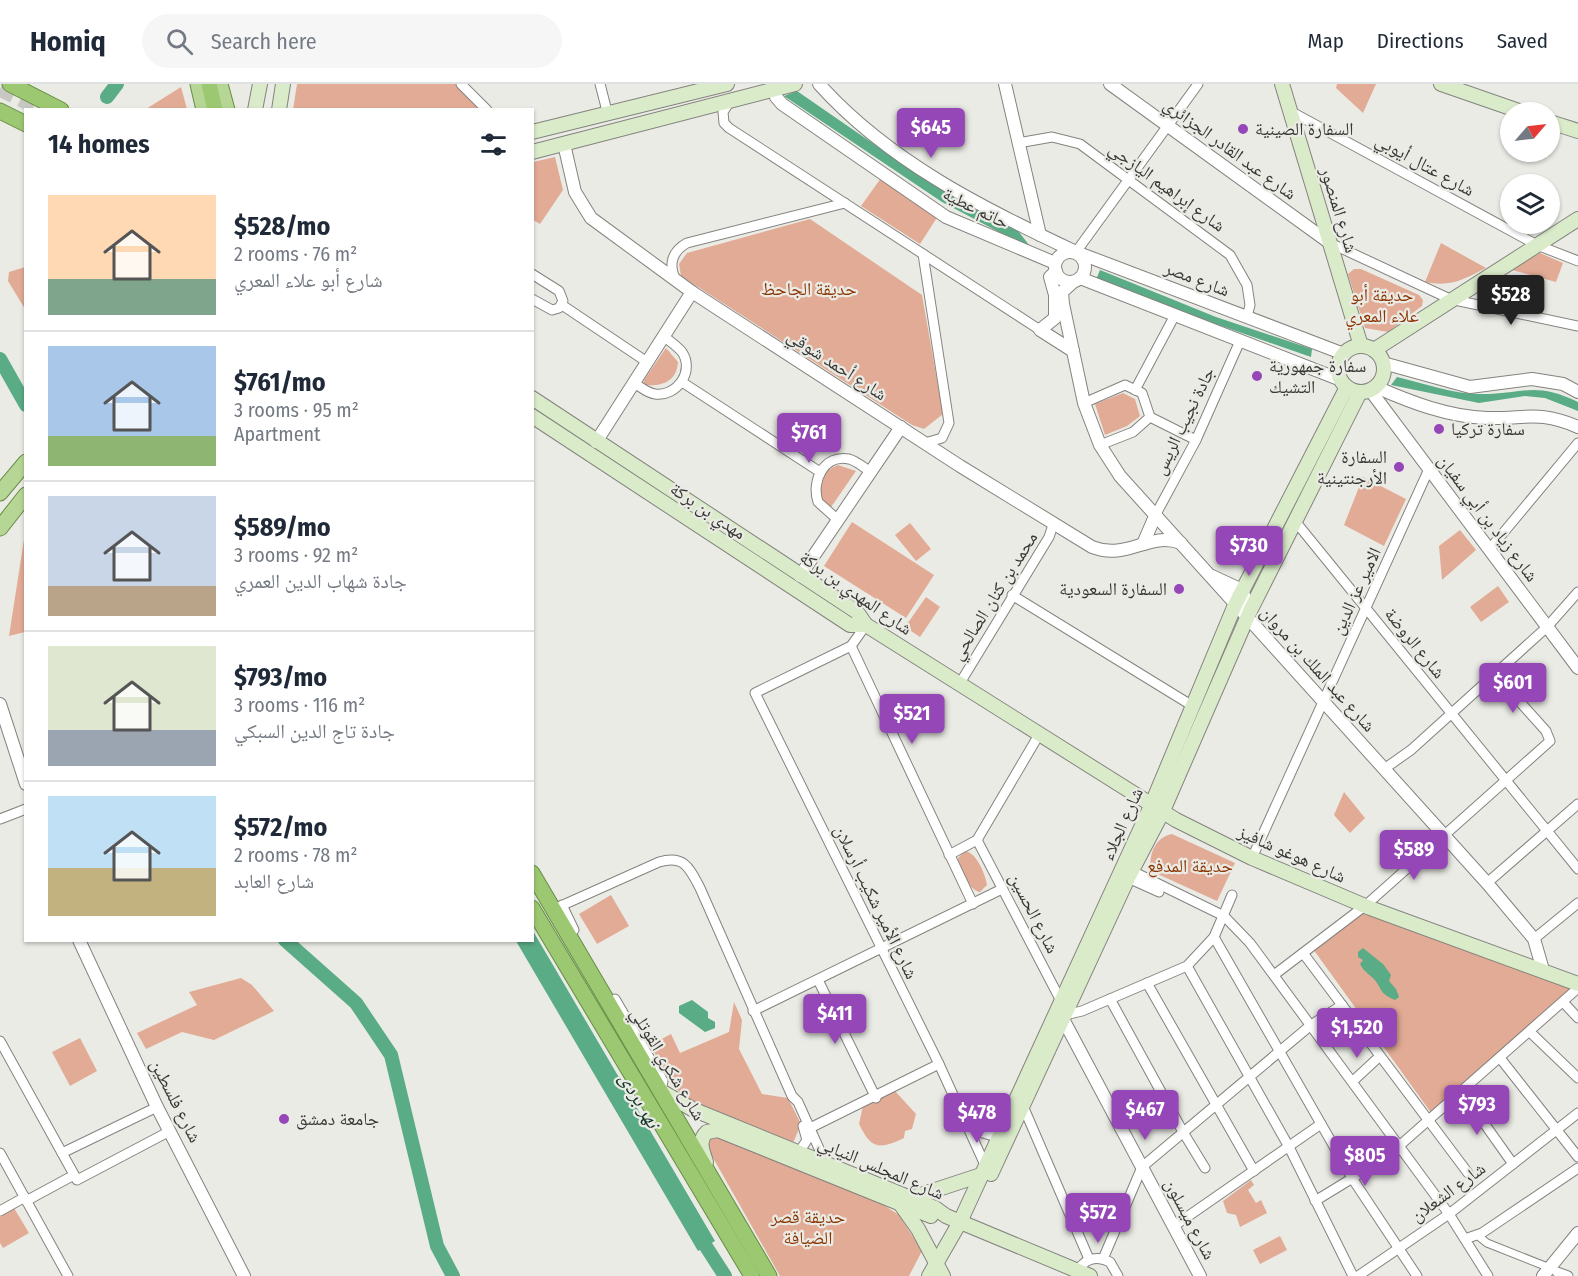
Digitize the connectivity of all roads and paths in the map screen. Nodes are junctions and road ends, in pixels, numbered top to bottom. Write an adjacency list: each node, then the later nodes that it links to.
1 (10, 84): 21 (highway)
2 (198, 84): 22 (main road)
3 (209, 84): 23 (highway)
4 (220, 84): 24 (main road)
5 (260, 84): 25 (main road)
6 (283, 84): 26 (main road)
7 (461, 84): 27 (street)
8 (600, 84): 30 (street)
9 (727, 84): 30 (main road)
10 (795, 84): 17 (main road)
11 (819, 84): 43 (street, حاتم عطية)
12 (1005, 84): 37 (street)
13 (1110, 84): 34 (street, شارع عبد القادر الجزائري)
14 (1198, 84): 34 (street)
15 (1282, 84): 29 (main road, شارع المنصور)
16 (1441, 84): 18 (main road)
17 (776, 86): 19 (main road); 49 (street, حاتم عطية)
18 (1460, 87): 20 (main road)
19 (730, 101): 38 (main road); 41 (street)
20 (1500, 103)
21 (57, 108)
22 (204, 108)
23 (215, 108)
24 (226, 108)
25 (255, 108)
26 (279, 108)
27 (485, 108)
28 (0, 111): 31 (highway)
29 (1290, 111): 44 (main road, شارع المنصور); 45 (street, شارع عتال أيوبي)
30 (608, 115): 33 (main road)
31 (24, 123)
32 (1560, 125): 35 (main road)
33 (560, 126): 36 (main road); 38 (main road)
34 (1167, 126): 40 (street); 44 (street, شارع عبد القادر الجزائري)
35 (1578, 131)
36 (534, 132)
37 (1018, 143): 40 (street, شارع إبراهيم اليازجي); 43 (street)
38 (564, 145): 39 (main road); 52 (street, شارع أحمد شوقي)
39 (534, 152)
40 (1128, 180): 46 (street); 58 (street, شارع إبراهيم اليازجي)
41 (845, 203): 47 (street); 52 (street)
42 (1578, 219): 45 (main road)
43 (1040, 235): 46 (street, شارع مصر)
44 (1330, 243): 54 (street); 63 (main road, شارع المنصور)
45 (1537, 245): 48 (street, شارع عتال أيوبي); 54 (main road)
46 (1076, 252): 49 (street); 51 (street); 58 (street, شارع مصر)
47 (923, 254): 60 (street); 81 (street)
48 (1578, 261)
49 (1055, 267): 51 (street); 60 (street)
50 (534, 275): 56 (street)
51 (1077, 280): 57 (street); 64 (street, شارع عبد الملك بن مروان)
52 (676, 281): 53 (street, شارع أحمد شوقي)
53 (692, 292): 61 (street); 77 (street, شارع أحمد شوقي)
54 (1450, 299): 59 (street); 63 (main road)
55 (534, 300): 56 (street)
56 (562, 305): 66 (street)
57 (1175, 315): 62 (street); 71 (street)
58 (1247, 317): 65 (street, شارع مصر)
59 (1578, 326)
60 (1040, 330): 64 (street)
61 (663, 336): 66 (street); 68 (street)
62 (1239, 341): 70 (street); 79 (street, جادة نجيب الريس)
63 (1368, 348): 65 (main road); 67 (main road)
64 (1073, 351): 74 (street, شارع عبد الملك بن مروان)
65 (1344, 354): 70 (main road)
66 (647, 362): 69 (street)
67 (1383, 363): 70 (main road); 72 (street)
68 (682, 382): 69 (street); 86 (street)
69 (634, 383): 80 (street)
70 (1359, 387): 78 (street); 85 (street, شارع زياد بن أبي سفيان); 92 (main road, شارع الجلاء); 102 (main road, شارع الجلاء)
71 (1135, 390): 74 (street); 76 (street)
72 (1578, 392)
73 (534, 399): 80 (main road)
74 (1084, 403): 83 (street, شارع عبد الملك بن مروان)
75 (534, 417): 94 (main road, مهدي بن بركة)
76 (1149, 417): 79 (street); 83 (street)
77 (901, 427): 81 (street, شارع أحمد شوقي); 87 (street)
78 (1578, 428)
79 (1196, 440): 90 (street, جادة نجيب الريس)
80 (596, 442): 94 (main road)
81 (925, 443): 93 (street, شارع أحمد شوقي)
82 (1578, 443): 99 (street)
83 (1100, 445): 90 (street, شارع عبد الملك بن مروان)
84 (24, 464): 88 (main road)
85 (1429, 469): 99 (street, شارع زياد بن أبي سفيان); 106 (street, الامير عز الدين)
86 (820, 472): 87 (street); 91 (street)
87 (871, 472): 91 (street)
88 (0, 493)
89 (24, 498): 95 (main road)
90 (1156, 514): 97 (street); 98 (street, شارع عبد الملك بن مروان)
91 (838, 520): 100 (street)
92 (1295, 521): 106 (street, شارع الروضة); 107 (main road, شارع الجلاء)
93 (1053, 525): 97 (street, شارع أحمد شوقي); 104 (street, محمد بن كنان الصالحي)
94 (710, 526): 96 (main road, مهدي بن بركة)
95 (0, 528)
96 (723, 534): 100 (main road, شارع المهدي بن بركة); 108 (main road, مهدي بن بركة)
97 (1143, 544): 98 (street, شارع أحمد شوقي)
98 (1182, 544): 101 (street, شارع عبد الملك بن مروان)
99 (1489, 550): 109 (street, شارع زياد بن أبي سفيان)
100 (800, 576): 108 (main road, شارع المهدي بن بركة)
101 (1211, 576): 102 (street); 105 (street, شارع عبد الملك بن مروان)
102 (1242, 591): 105 (main road, شارع الجلاء); 107 (street)
103 (1578, 592): 109 (street)
104 (1012, 595): 113 (street, محمد بن كنان الصالحي); 116 (street)
105 (1234, 605): 107 (street, شارع عبد الملك بن مروان); 116 (main road, شارع الجلاء)
106 (1366, 609): 114 (street, الامير عز الدين); 117 (street, شارع الروضة)
107 (1248, 614): 114 (street, شارع عبد الملك بن مروان); 123 (main road, شارع الجلاء)
108 (866, 625): 110 (street); 113 (main road, شارع المهدي بن بركة)
109 (1547, 627): 111 (street, شارع زياد بن أبي سفيان); 112 (street)
110 (851, 646): 131 (street); 148 (street, شارع الأمير شكيب أرسلان)
111 (1578, 668)
112 (1495, 674): 117 (street); 121 (street)
113 (960, 683): 118 (main road, شارع المهدي بن بركة)
114 (1324, 700): 119 (street, شارع عبد الملك بن مروان); 132 (street, الامير عز الدين)
115 (0, 704): 120 (street)
116 (1191, 705): 123 (main road, شارع الجلاء)
117 (1452, 714): 119 (street); 121 (street, شارع الروضة)
118 (1040, 734): 123 (main road, شارع المهدي بن بركة); 130 (street)
119 (1384, 769): 129 (street, شارع عبد الملك بن مروان)
120 (24, 778)
121 (1507, 779): 128 (street, شارع الروضة); 129 (street)
122 (1578, 804): 125 (street)
123 (1156, 809): 132 (main road, شارع هوغو شافيز); 134 (main road, شارع الجلاء); 157 (main road, شارع الجلاء)
124 (24, 810): 127 (street)
125 (1568, 812): 126 (street); 128 (street)
126 (1578, 818)
127 (0, 819)
128 (1547, 831): 133 (street, شارع الروضة); 136 (street)
129 (1444, 836): 136 (street, شارع عبد الملك بن مروان); 141 (street)
130 (977, 840): 131 (street); 137 (street, شارع الحسين)
131 (949, 855): 139 (street)
132 (1252, 858): 141 (main road, شارع هوغو شافيز)
133 (1578, 869)
134 (1130, 875): 144 (street); 161 (main road, شارع الجلاء)
135 (534, 876): 142 (highway, شارع شكري القوتلي)
136 (1487, 883): 146 (street, شارع عبد الملك بن مروان)
137 (1002, 889): 139 (street); 157 (street, شارع الحسين)
138 (1232, 895): 144 (street)
139 (973, 903): 148 (street)
140 (1578, 903): 146 (street)
141 (1366, 905): 149 (street); 151 (main road, شارع هوغو شافيز)
142 (558, 907): 160 (street); 173 (highway, شارع شكري القوتلي)
143 (534, 911): 224 (highway, شارع شكري القوتلي)
144 (1222, 918): 145 (street); 152 (street)
145 (1214, 937): 150 (street); 166 (street)
146 (1534, 939): 151 (street, شارع عبد الملك بن مروان)
147 (80, 942): 178 (street, شارع فلسطين)
148 (880, 949): 153 (street); 169 (street, شارع الأمير شكيب أرسلان)
149 (1303, 953): 152 (street); 159 (street)
150 (1187, 966): 154 (street); 170 (street)
151 (1543, 970): 155 (main road, شارع هوغو شافيز)
152 (1274, 975): 163 (street)
153 (818, 980): 160 (street); 175 (street)
154 (1147, 983): 156 (street); 176 (street)
155 (1578, 986): 158 (street)
156 (1110, 999): 161 (street); 186 (street)
157 (1061, 1001): 187 (main road, شارع الجلاء)
158 (1563, 1002): 162 (street); 164 (street)
159 (1342, 1005): 163 (street); 167 (street)
160 (753, 1011): 183 (street)
161 (1064, 1017): 177 (main road, شارع الجلاء); 196 (street, شارع ميسلون)
162 (1578, 1018)
163 (1311, 1025): 166 (street); 172 (street)
164 (1530, 1032): 168 (street); 171 (street)
165 (0, 1041): 192 (street)
166 (1280, 1052): 170 (street); 181 (street)
167 (1380, 1056): 172 (street); 180 (street)
168 (1500, 1058): 174 (street); 184 (street)
169 (939, 1065): 175 (street); 182 (street, شارع الأمير شكيب أرسلان)
170 (1250, 1077): 176 (street); 188 (street)
171 (1578, 1078)
172 (1353, 1081): 189 (street)
173 (661, 1091): 190 (main road, شارع المجلس النيابي); 199 (highway, شارع شكري القوتلي)
174 (1462, 1092): 180 (street); 195 (street)
175 (876, 1098): 183 (street)
176 (1215, 1105): 186 (street); 201 (street)
177 (1023, 1106): 210 (main road, شارع الجلاء); 218 (street)
178 (157, 1107): 185 (street, شارع فلسطين); 192 (street)
179 (1578, 1113): 184 (street, شارع الشعلان)
180 (1429, 1122): 189 (street); 202 (street)
181 (1322, 1124): 188 (street); 204 (street)
182 (968, 1125): 187 (street); 200 (street, شارع الأمير شكيب أرسلان)
183 (808, 1130): 190 (street); 194 (street)
184 (1556, 1130): 193 (street); 195 (street, شارع الشعلان)
185 (171, 1131): 203 (street); 223 (street, شارع فلسطين)
186 (1183, 1132): 196 (street); 197 (street)
187 (997, 1137): 200 (main road, شارع الجلاء)
188 (1288, 1147): 201 (street); 206 (street)
189 (1399, 1148): 204 (street); 209 (street)
190 (799, 1152): 194 (main road, شارع المجلس النيابي)
191 (0, 1153): 205 (street)
192 (62, 1153): 203 (street)
193 (1578, 1157)
194 (826, 1164): 207 (main road, شارع المجلس النيابي)
195 (1513, 1164): 209 (street, شارع الشعلان)
196 (1142, 1167): 211 (street, شارع ميسلون); 217 (street)
197 (1205, 1168)
198 (1578, 1168): 213 (street)
199 (708, 1170): 207 (main road, شارع المجلس النيابي); 225 (highway, شارع شكري القوتلي)
200 (983, 1170): 207 (main road); 210 (main road, شارع الجلاء)
201 (1254, 1171): 211 (street)
202 (1468, 1173)
203 (76, 1178): 205 (street)
204 (1353, 1178): 206 (street); 216 (street)
205 (25, 1199): 208 (street); 222 (street)
206 (1315, 1201): 228 (street)
207 (906, 1202): 210 (main road, شارع المجلس النيابي); 219 (main road)
208 (0, 1211)
209 (1449, 1214): 214 (street); 216 (street, شارع الشعلان)
210 (963, 1224): 219 (main road, شارع الجلاء); 220 (main road, شارع المجلس النيابي)
211 (1174, 1226): 227 (street, شارع ميسلون)
212 (1578, 1233): 221 (street)
213 (1477, 1235): 214 (street); 221 (street)
214 (1465, 1239): 231 (street)
215 (1578, 1246): 221 (street)
216 (1399, 1248): 229 (street, شارع الشعلان); 230 (street)
217 (1103, 1258): 218 (street); 226 (street)
218 (1089, 1259): 220 (street)
219 (938, 1273)
220 (1082, 1274)
221 (1555, 1274)
222 (68, 1276)
223 (244, 1276)
224 (752, 1276)
225 (769, 1276)
226 (1118, 1276)
227 (1200, 1276)
228 (1353, 1276)
229 (1358, 1276)
230 (1417, 1276)
231 (1488, 1276)

